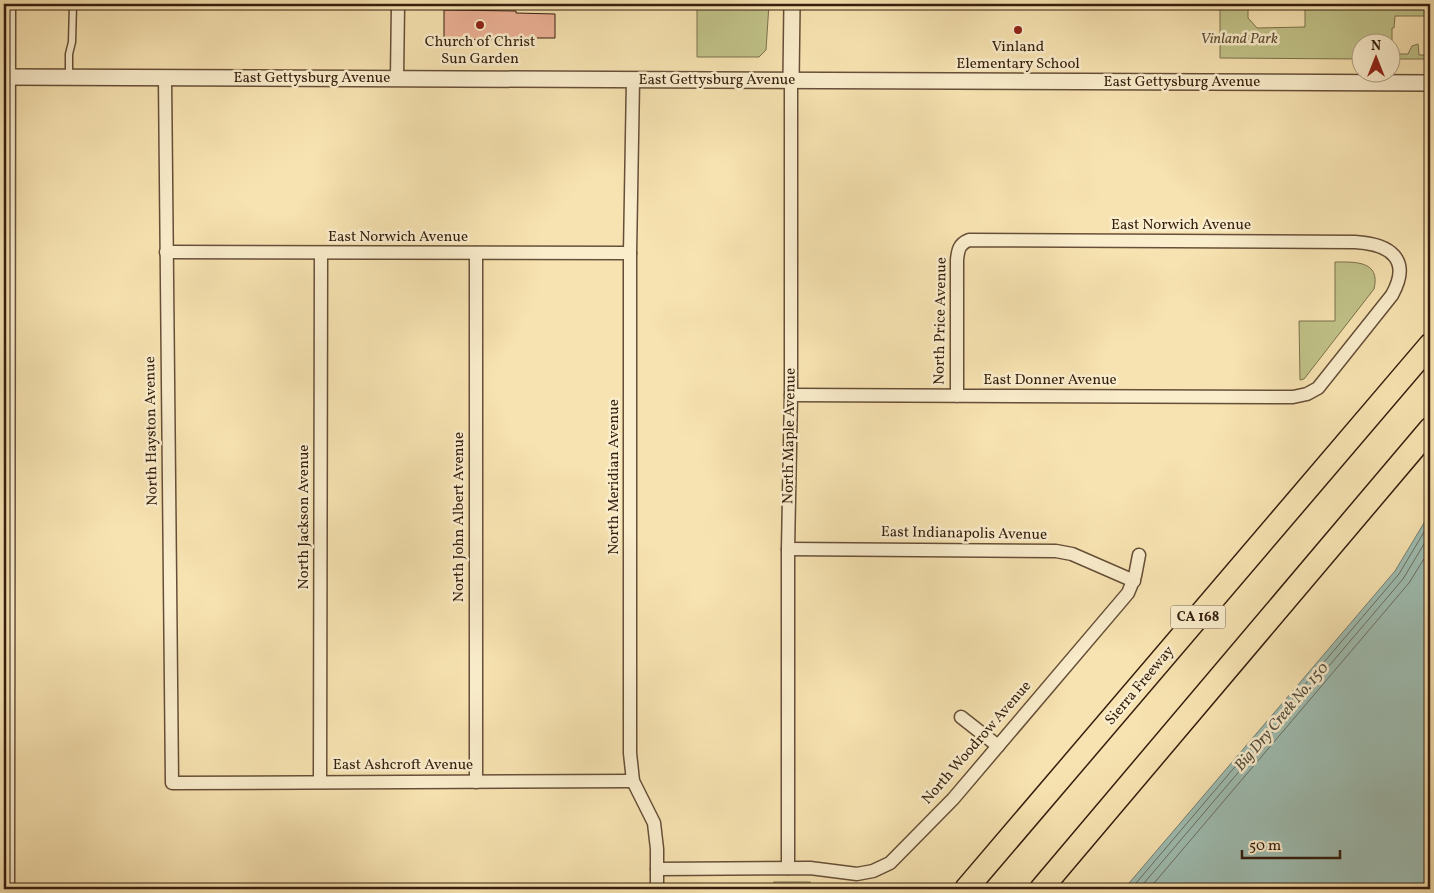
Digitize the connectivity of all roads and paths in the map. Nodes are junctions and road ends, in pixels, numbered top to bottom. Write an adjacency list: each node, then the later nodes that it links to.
1 (9, 4): 5 (street)
2 (73, 4): 6 (lane)
3 (398, 4): 8 (street)
4 (792, 4): 10 (street, North Maple Avenue)
5 (6, 78): 6 (street, East Gettysburg Avenue); 17 (street)
6 (69, 78): 7 (street, East Gettysburg Avenue)
7 (165, 78): 8 (street, East Gettysburg Avenue); 13 (street, North Hayston Avenue)
8 (397, 78): 9 (street, East Gettysburg Avenue)
9 (633, 80): 10 (street, East Gettysburg Avenue); 16 (street, North Meridian Avenue)
10 (791, 80): 11 (street, East Gettysburg Avenue); 20 (street, North Maple Avenue)
11 (1430, 83)
12 (960, 246): 19 (street, East Norwich Avenue); 21 (street, North Price Avenue)
13 (166, 252): 14 (street, East Norwich Avenue); 34 (street, North Hayston Avenue)
14 (321, 253): 15 (street, East Norwich Avenue); 32 (street, North Jackson Avenue)
15 (476, 253): 16 (street, East Norwich Avenue); 33 (street, North John Albert Avenue)
16 (630, 253): 31 (street, North Meridian Avenue)
17 (6, 265): 23 (street)
18 (1430, 345): 40 (highway, Sierra Freeway / CA 168)
19 (1307, 394): 21 (street, East Donner Avenue)
20 (792, 395): 21 (street, East Donner Avenue); 24 (street, North Maple Avenue)
21 (956, 396)
22 (1430, 430): 37 (highway)
23 (6, 443): 27 (street)
24 (788, 549): 26 (street, East Indianapolis Avenue); 35 (street, North Maple Avenue)
25 (1139, 556): 26 (street, North Woodrow Avenue)
26 (1134, 581): 29 (street, North Woodrow Avenue)
27 (6, 625): 30 (street)
28 (961, 717): 29 (street)
29 (998, 746): 35 (street, North Woodrow Avenue)
30 (6, 781): 38 (street)
31 (633, 781): 33 (street, East Ashcroft Avenue); 36 (street, North Meridian Avenue)
32 (320, 782): 33 (street, East Ashcroft Avenue); 34 (street, East Ashcroft Avenue)
33 (476, 782)
34 (172, 783)
35 (788, 868): 36 (street, North Woodrow Avenue)
36 (657, 869): 39 (street, North Meridian Avenue)
37 (1045, 886)
38 (8, 889)
39 (657, 889)
40 (966, 889)

